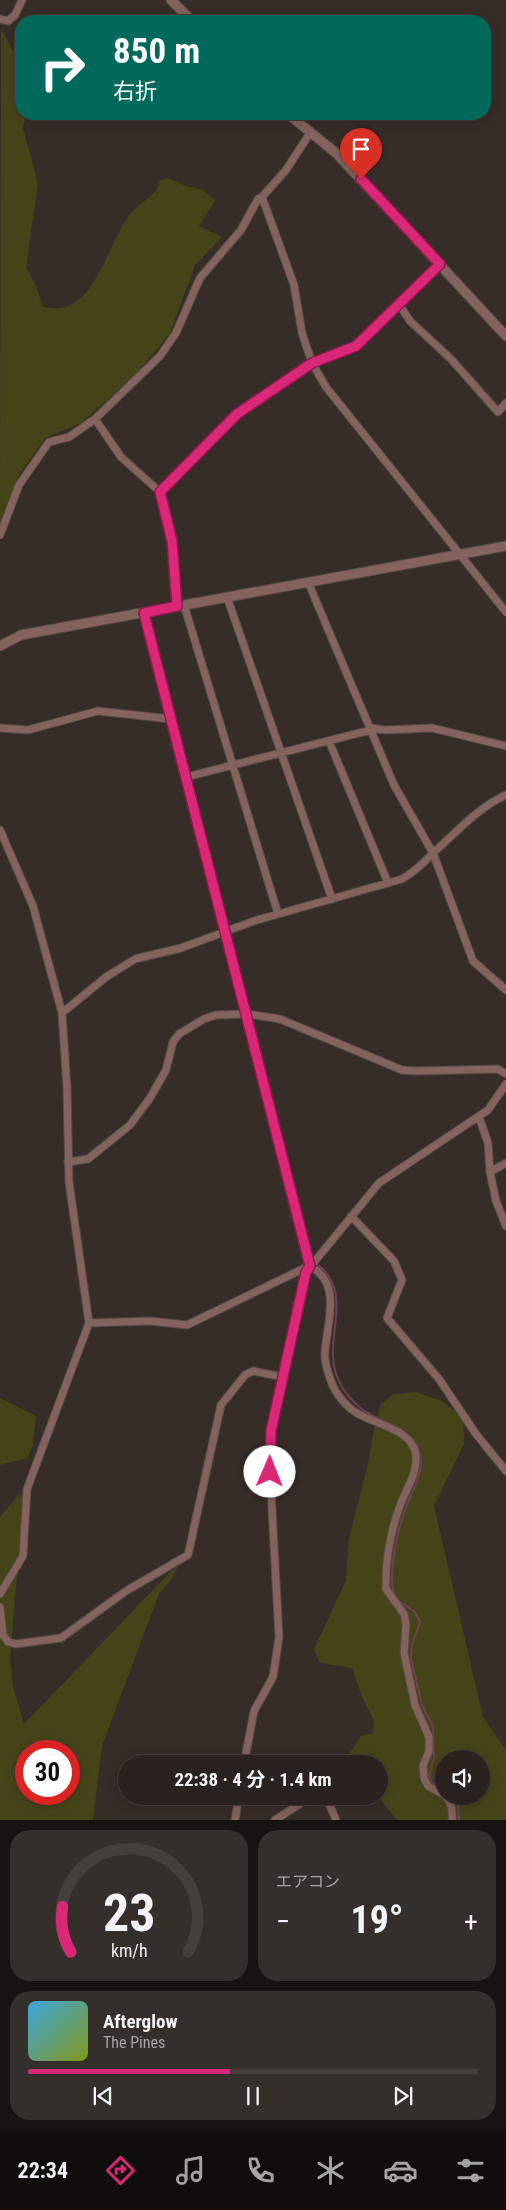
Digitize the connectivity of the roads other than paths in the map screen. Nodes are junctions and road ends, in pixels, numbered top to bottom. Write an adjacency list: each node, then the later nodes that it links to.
1 (22, 0): 4 (street)
2 (171, 0): 3 (street)
3 (186, 15)
4 (0, 19)
5 (295, 120): 6 (street)
6 (310, 133): 7 (street); 8 (street)
7 (262, 197): 11 (street); 13 (street)
8 (440, 264): 9 (street); 10 (street)
9 (399, 304): 11 (street); 12 (street)
10 (506, 336)
11 (312, 363): 14 (street); 17 (street)
12 (506, 402)
13 (95, 419): 14 (street); 15 (street)
14 (160, 492): 20 (street)
15 (0, 535)
16 (506, 546): 17 (street)
17 (460, 554): 18 (street); 21 (street)
18 (308, 582): 19 (street); 26 (street)
19 (227, 597): 20 (street); 29 (street)
20 (180, 606): 22 (street); 30 (street)
21 (506, 612)
22 (144, 613): 23 (street); 24 (street)
23 (0, 646)
24 (171, 718): 25 (street); 31 (street)
25 (0, 728)
26 (370, 729): 27 (street); 28 (street); 34 (street)
27 (329, 741): 29 (street); 35 (street)
28 (506, 746)
29 (281, 753): 30 (street); 36 (street)
30 (233, 765): 31 (street); 37 (street)
31 (186, 777): 38 (street)
32 (506, 795): 34 (street)
33 (0, 830): 40 (street)
34 (433, 853): 35 (street); 39 (street)
35 (388, 883): 36 (street)
36 (332, 899): 37 (street)
37 (278, 914): 38 (street)
38 (226, 932): 40 (street); 41 (street)
39 (506, 990)
40 (62, 1013): 45 (street)
41 (247, 1014): 42 (street); 45 (street); 50 (street)
42 (506, 1074)
43 (506, 1084): 44 (street)
44 (479, 1117): 47 (street); 48 (street)
45 (68, 1162): 51 (street)
46 (506, 1163): 47 (street)
47 (490, 1172): 49 (street)
48 (351, 1216): 50 (street); 53 (street)
49 (506, 1226)
50 (310, 1266): 51 (street); 52 (street); 57 (street)
51 (89, 1323): 54 (street)
52 (282, 1377): 55 (street); 56 (street)
53 (506, 1471)
54 (0, 1594)
55 (0, 1607)
56 (246, 1755)
57 (435, 1790)
58 (237, 1805): 62 (street)
59 (298, 1805): 64 (street)
60 (330, 1805): 65 (street)
61 (451, 1805): 66 (street)
62 (235, 1818): 63 (street)
63 (244, 1820)
64 (275, 1820)
65 (336, 1820)
66 (452, 1820)

